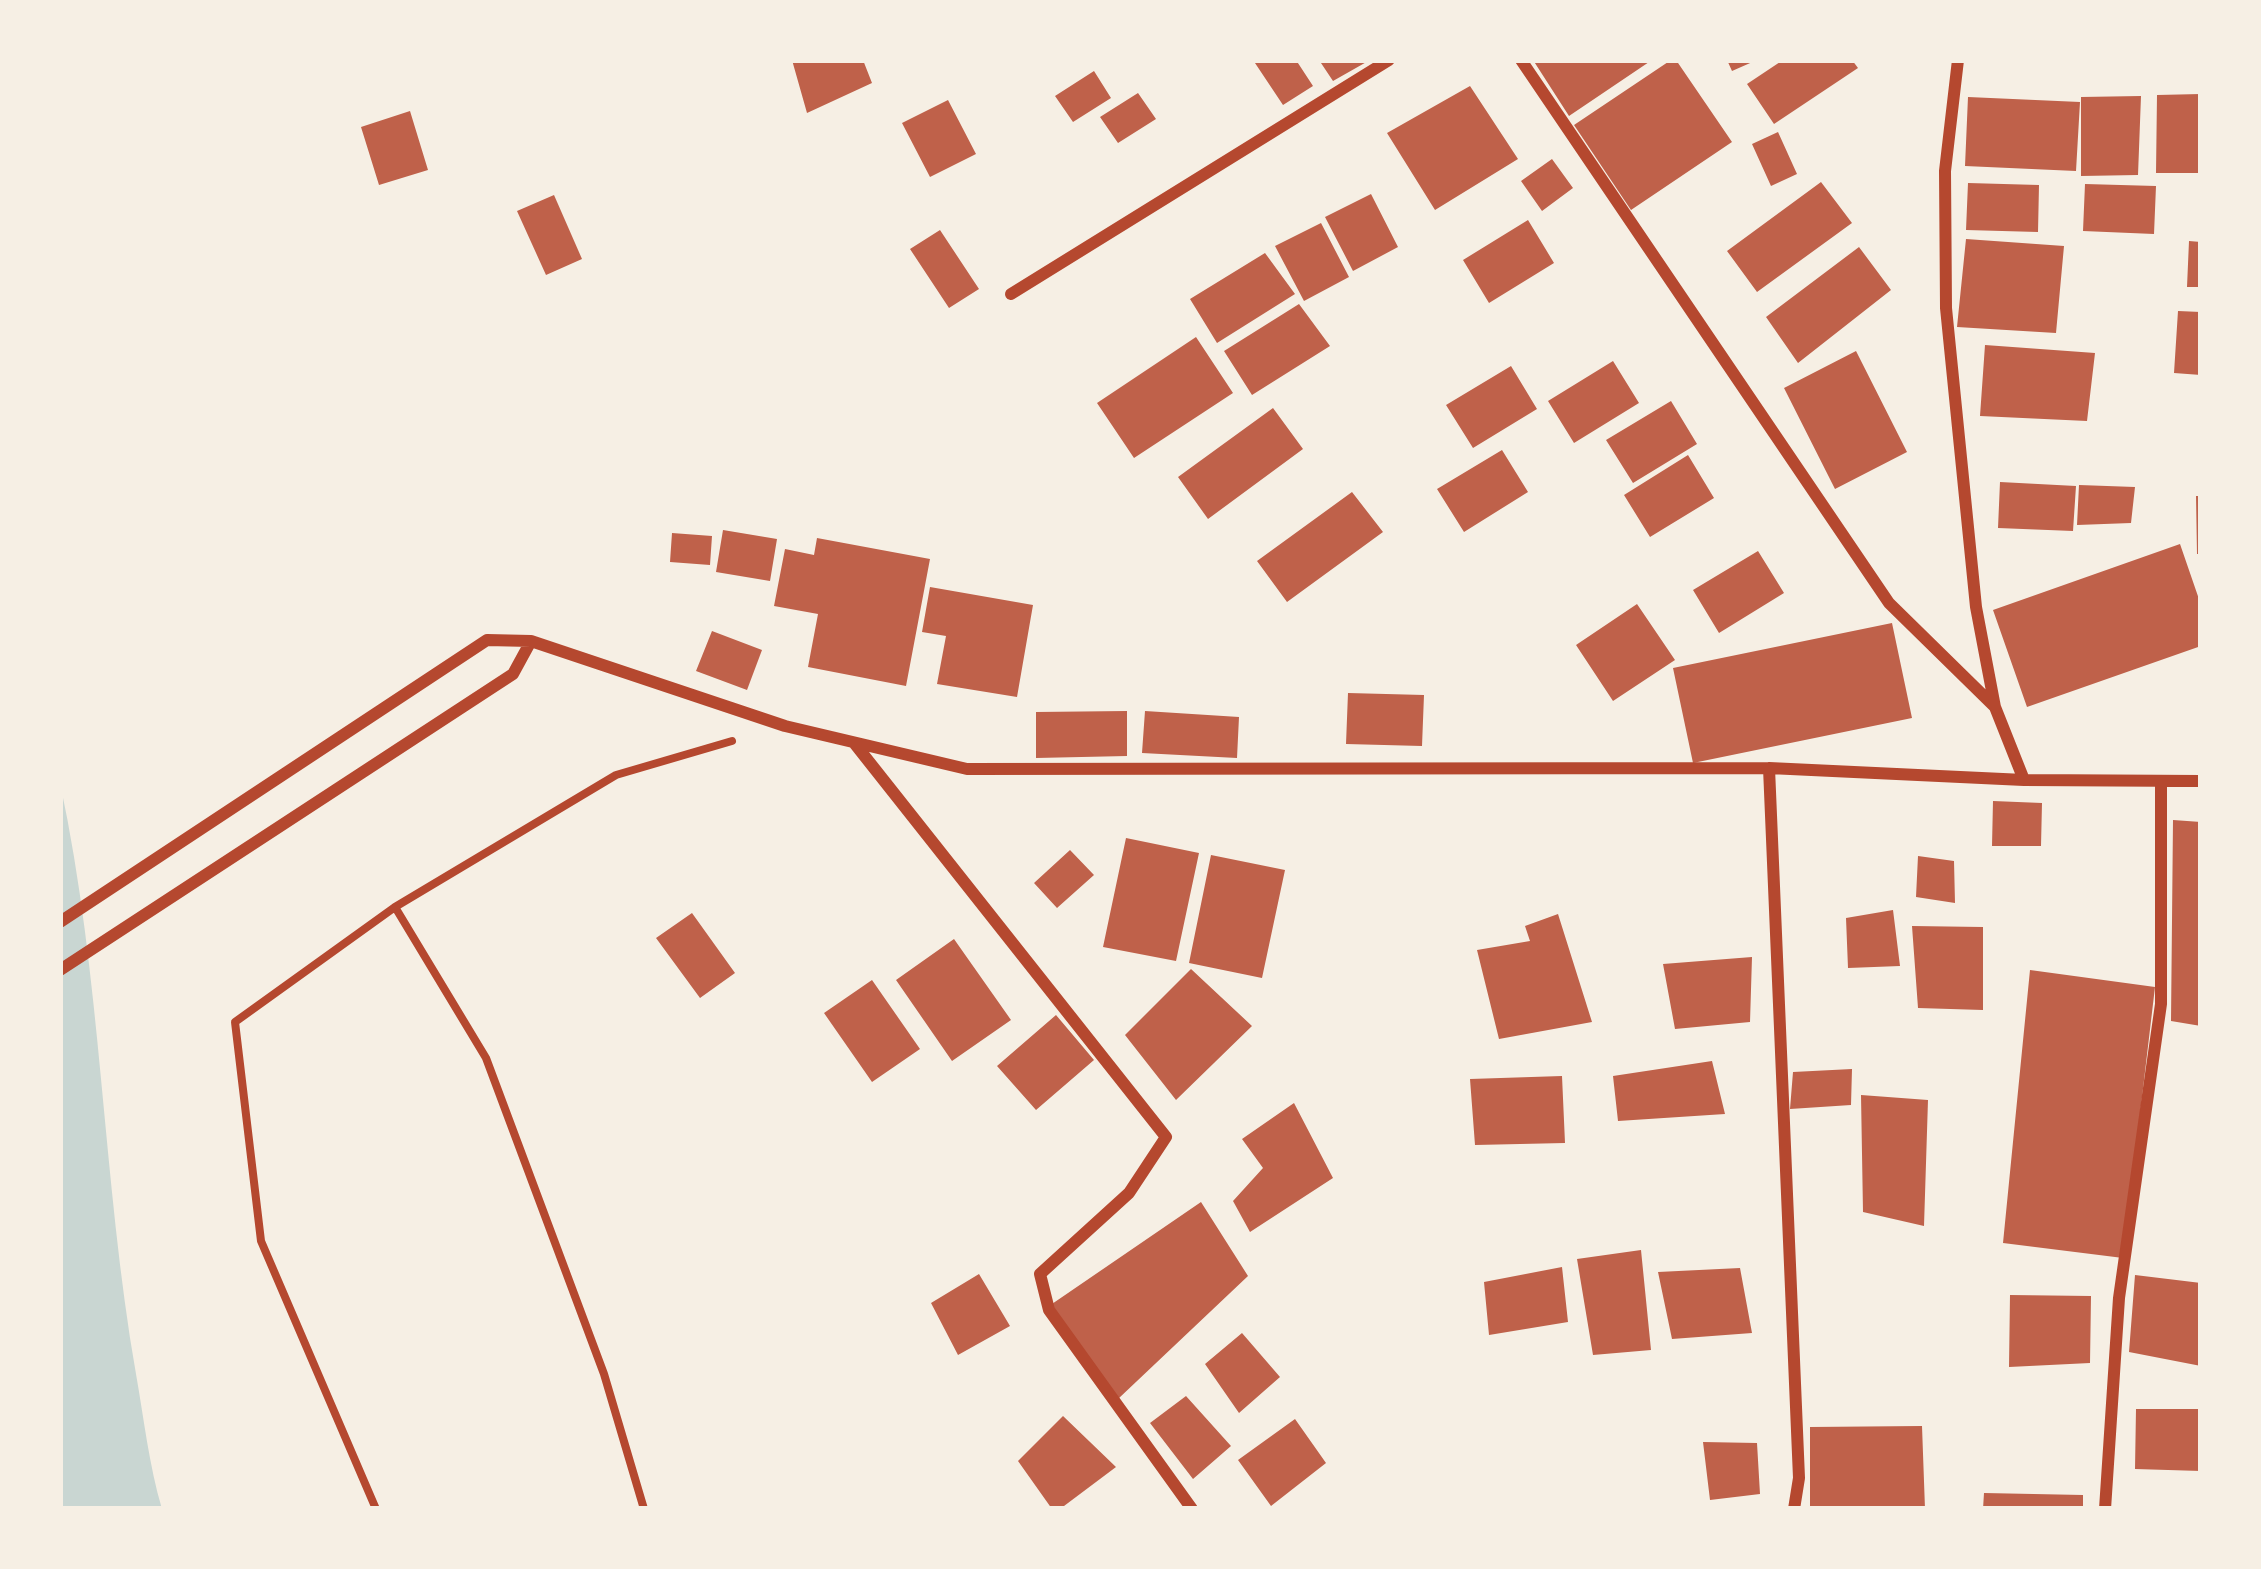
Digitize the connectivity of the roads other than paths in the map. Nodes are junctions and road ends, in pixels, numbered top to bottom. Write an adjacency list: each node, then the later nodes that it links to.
1 (1389, 60): 4 (street)
2 (1521, 60): 6 (street)
3 (1958, 60): 6 (street)
4 (1011, 294)
5 (532, 641): 7 (street); 12 (street); 13 (street)
6 (1995, 707): 9 (street)
7 (853, 742): 8 (street); 14 (street)
8 (1769, 768): 9 (street); 15 (street)
9 (2024, 780): 10 (street)
10 (2161, 781): 11 (street); 16 (street)
11 (2201, 782)
12 (60, 922)
13 (60, 970)
14 (1192, 1509)
15 (1794, 1509)
16 (2104, 1509)

